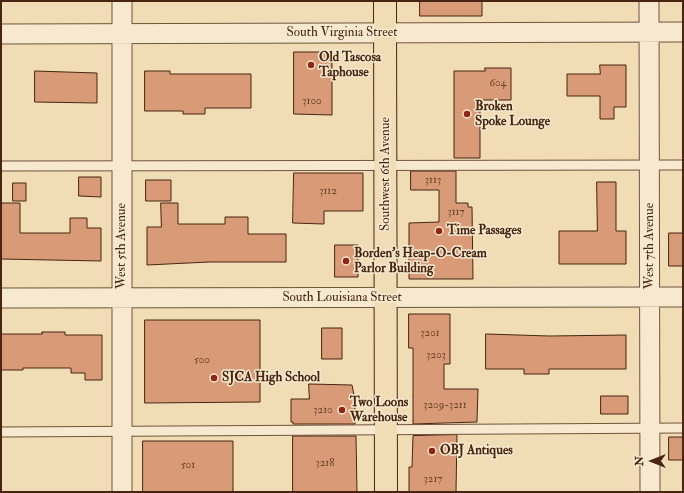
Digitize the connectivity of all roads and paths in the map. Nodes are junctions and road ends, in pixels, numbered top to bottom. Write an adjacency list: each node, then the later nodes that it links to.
1 (122, 1): 8 (street, West 5th Avenue)
2 (385, 1): 6 (main road, Southwest 6th Avenue)
3 (649, 1): 4 (street, West 7th Avenue)
4 (649, 32): 5 (street, South Virginia Street); 6 (street, South Virginia Street); 11 (street, West 7th Avenue)
5 (683, 32)
6 (385, 33): 8 (street, South Virginia Street); 10 (main road, Southwest 6th Avenue)
7 (1, 34): 8 (street, South Virginia Street)
8 (122, 34): 9 (street, West 5th Avenue)
9 (123, 165): 10 (lane); 13 (lane); 17 (street, West 5th Avenue)
10 (386, 165): 11 (lane); 18 (main road, Southwest 6th Avenue)
11 (650, 165): 12 (lane); 14 (street, West 7th Avenue)
12 (683, 165)
13 (1, 166)
14 (650, 297): 15 (street, South Louisiana Street); 18 (street, South Louisiana Street); 19 (street, West 7th Avenue)
15 (683, 297)
16 (1, 298): 17 (street, South Louisiana Street)
17 (122, 298): 18 (street, South Louisiana Street); 23 (street, West 5th Avenue)
18 (386, 298): 21 (main road, Southwest 6th Avenue)
19 (650, 428): 20 (lane); 21 (lane); 26 (street, West 7th Avenue)
20 (683, 428)
21 (386, 429): 23 (lane); 25 (main road, Southwest 6th Avenue)
22 (1, 432): 23 (lane)
23 (123, 432): 24 (street, West 5th Avenue)
24 (122, 492)
25 (386, 492)
26 (650, 492)

